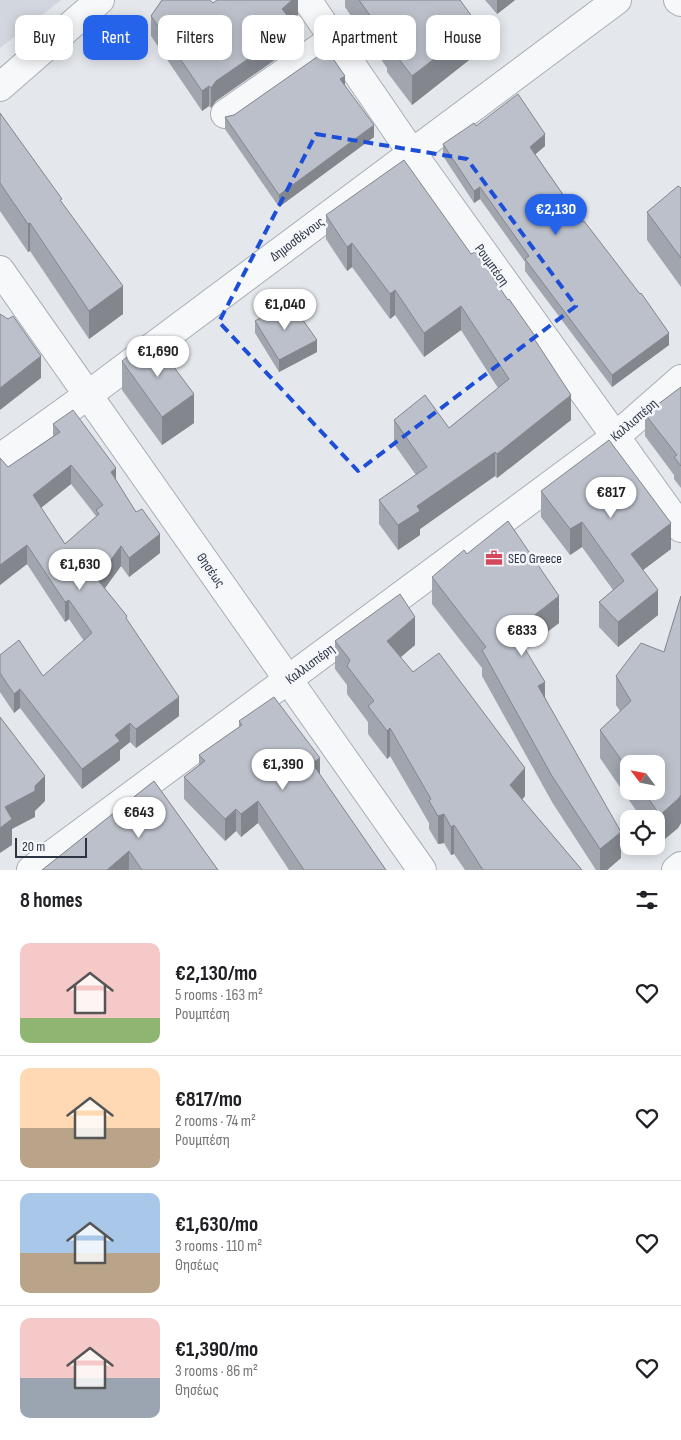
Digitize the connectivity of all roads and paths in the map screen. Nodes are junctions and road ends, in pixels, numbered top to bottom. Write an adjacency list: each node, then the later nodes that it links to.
1 (100, 0): 9 (street)
2 (308, 0): 6 (street, Ρουμπέση)
3 (617, 0): 11 (street, Δημοσθένους)
4 (678, 0): 5 (street)
5 (681, 2)
6 (318, 15)
7 (314, 52): 10 (street)
8 (349, 60): 11 (street, Ρουμπέση)
9 (0, 87)
10 (225, 114)
11 (412, 153): 14 (street, Δημοσθένους); 15 (street, Ρουμπέση)
12 (0, 270): 14 (street, Θησέως)
13 (681, 379): 15 (street, Καλλισπέρη)
14 (88, 396): 16 (street, Δημοσθένους); 18 (street, Θησέως)
15 (615, 438): 17 (street, Ρουμπέση); 18 (street, Καλλισπέρη)
16 (0, 458)
17 (681, 528)
18 (288, 680): 20 (street, Καλλισπέρη); 21 (street, Θησέως)
19 (681, 866): 22 (street)
20 (31, 870)
21 (422, 870)
22 (676, 870)

